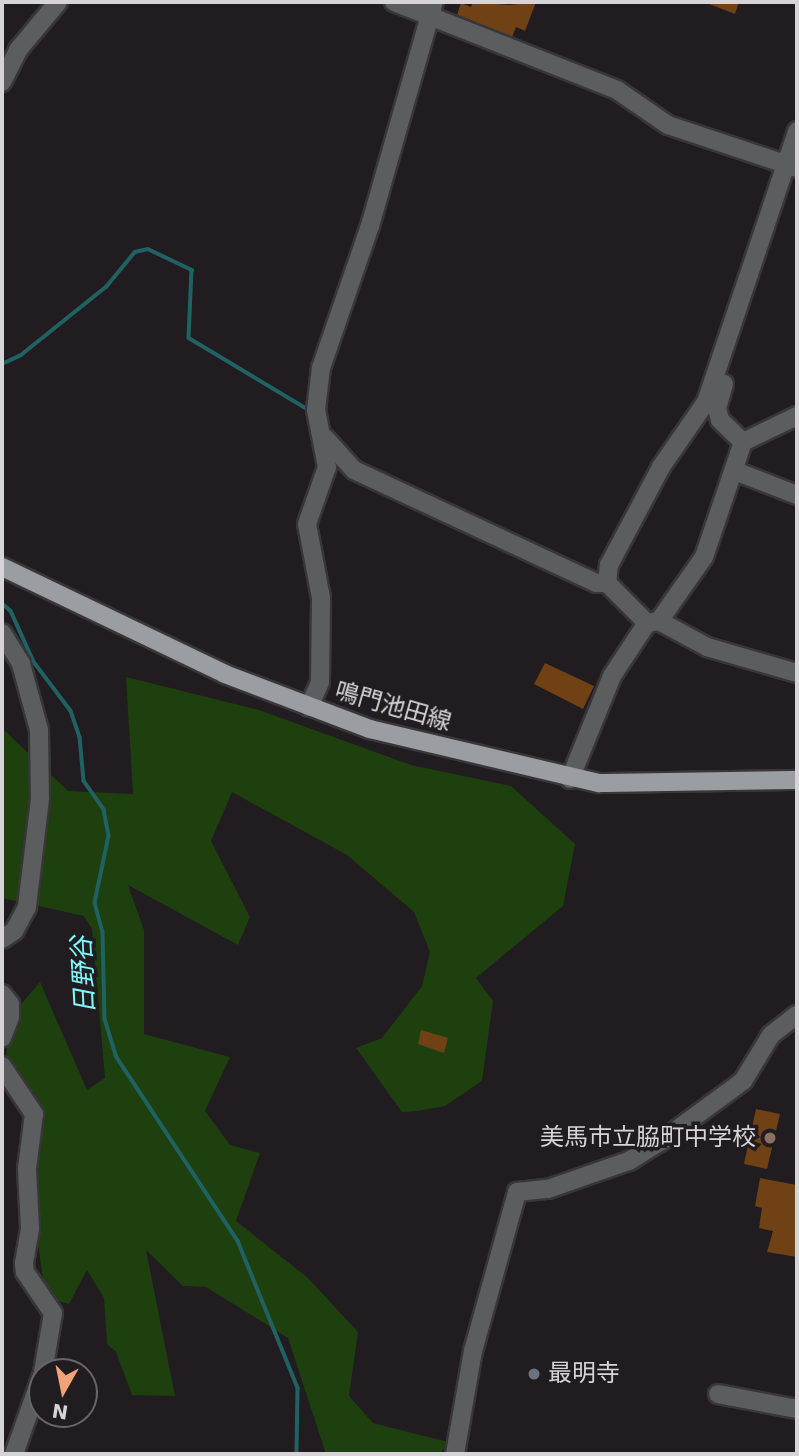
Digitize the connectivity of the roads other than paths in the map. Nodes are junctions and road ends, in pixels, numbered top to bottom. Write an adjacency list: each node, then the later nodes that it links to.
1 (58, 2): 4 (street)
2 (394, 2): 3 (street)
3 (432, 8): 6 (street); 9 (street)
4 (2, 82)
5 (797, 131): 6 (street)
6 (792, 166): 7 (street)
7 (720, 366): 10 (street); 14 (street)
8 (797, 417): 10 (street)
9 (324, 437): 14 (street); 18 (street)
10 (743, 442): 11 (street)
11 (735, 471): 12 (street); 15 (street)
12 (797, 495)
13 (2, 567): 18 (main road, 鳴門池田線)
14 (607, 583): 15 (street)
15 (653, 622): 17 (street); 19 (street)
16 (2, 633): 21 (street)
17 (797, 673)
18 (309, 707): 19 (main road, 鳴門池田線)
19 (570, 779): 20 (main road, 鳴門池田線)
20 (797, 780)
21 (2, 939)
22 (2, 993): 24 (street)
23 (797, 1015): 31 (street)
24 (2, 1038)
25 (2, 1066): 26 (street)
26 (46, 1358)
27 (718, 1394): 28 (street)
28 (797, 1409)
29 (28, 1415): 30 (street)
30 (14, 1454)
31 (455, 1454)

